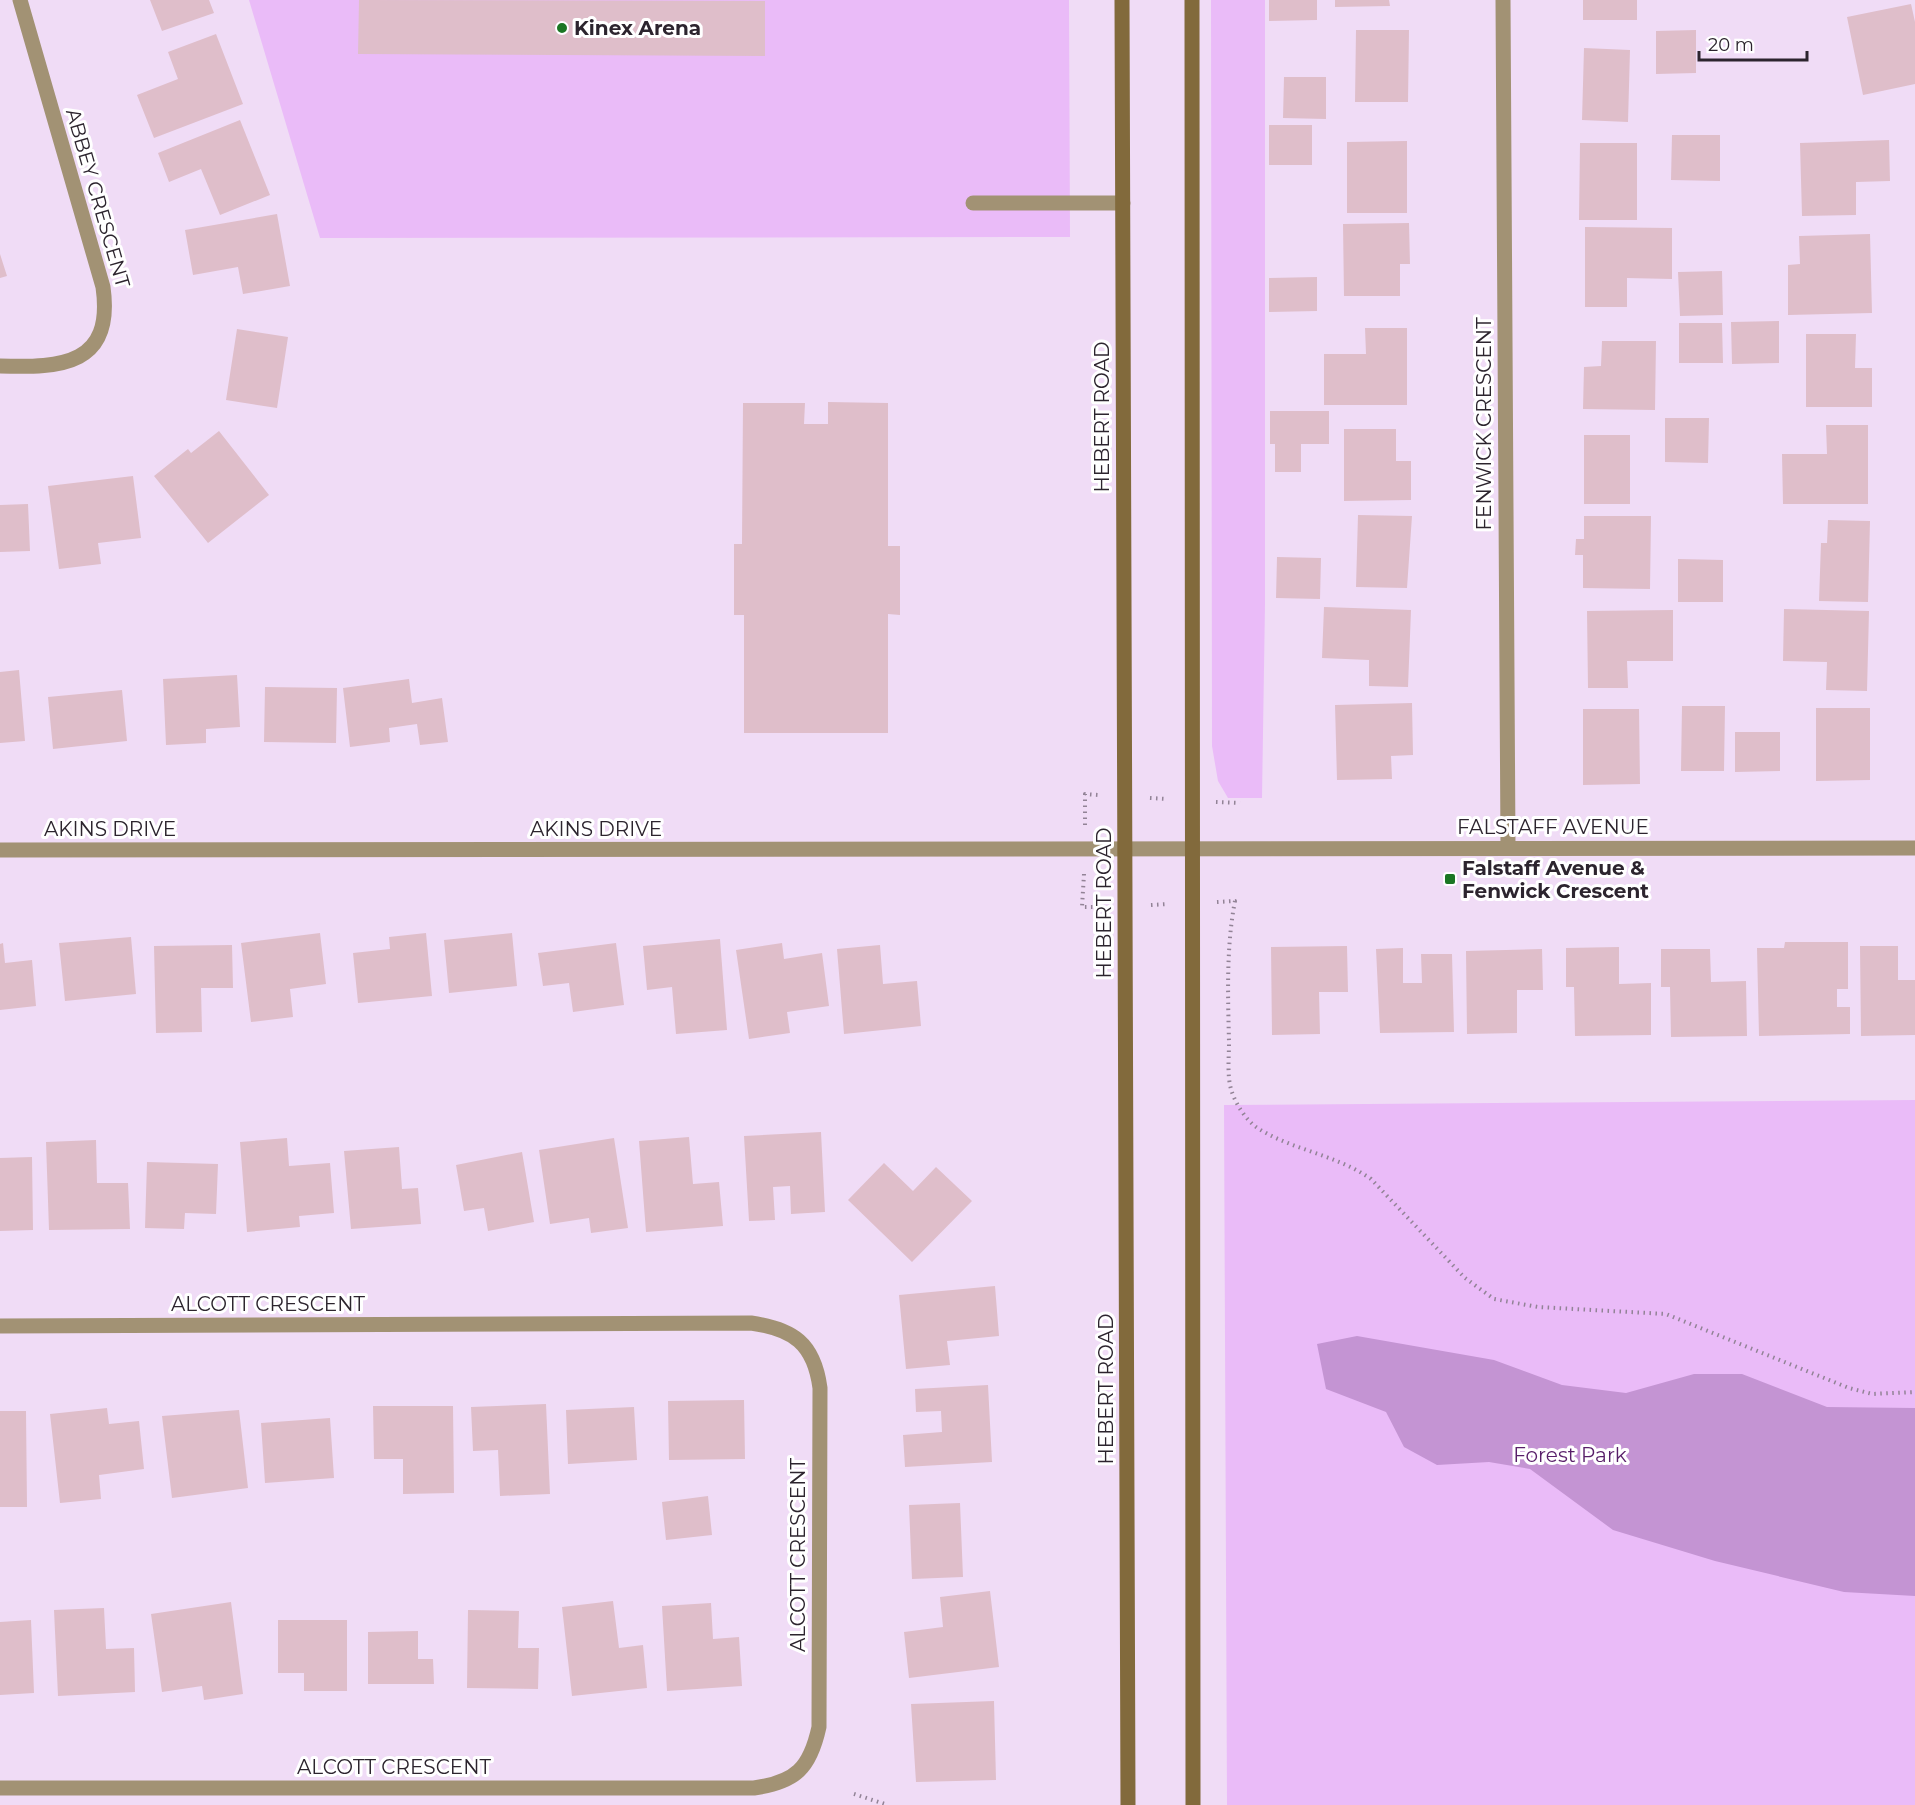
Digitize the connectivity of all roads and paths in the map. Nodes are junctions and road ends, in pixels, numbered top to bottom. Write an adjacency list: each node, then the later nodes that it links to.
1 (20, 0): 7 (street, ABBEY CRESCENT)
2 (1122, 0): 6 (main road, HEBERT ROAD)
3 (1192, 0): 11 (main road)
4 (1503, 0): 8 (street, FENWICK CRESCENT)
5 (973, 203): 6 (street)
6 (1123, 203): 10 (main road, HEBERT ROAD)
7 (0, 366)
8 (1508, 847): 9 (street, FALSTAFF AVENUE); 11 (street, FALSTAFF AVENUE)
9 (1915, 848)
10 (1125, 849): 11 (street, AKINS DRIVE); 12 (street, AKINS DRIVE); 19 (main road, HEBERT ROAD)
11 (1192, 849): 20 (main road)
12 (0, 850)
13 (1235, 901): 15 (path)
14 (0, 1326): 16 (street, ALCOTT CRESCENT)
15 (1915, 1392)
16 (0, 1788)
17 (854, 1794): 18 (path)
18 (888, 1805)
19 (1128, 1805)
20 (1193, 1805)

